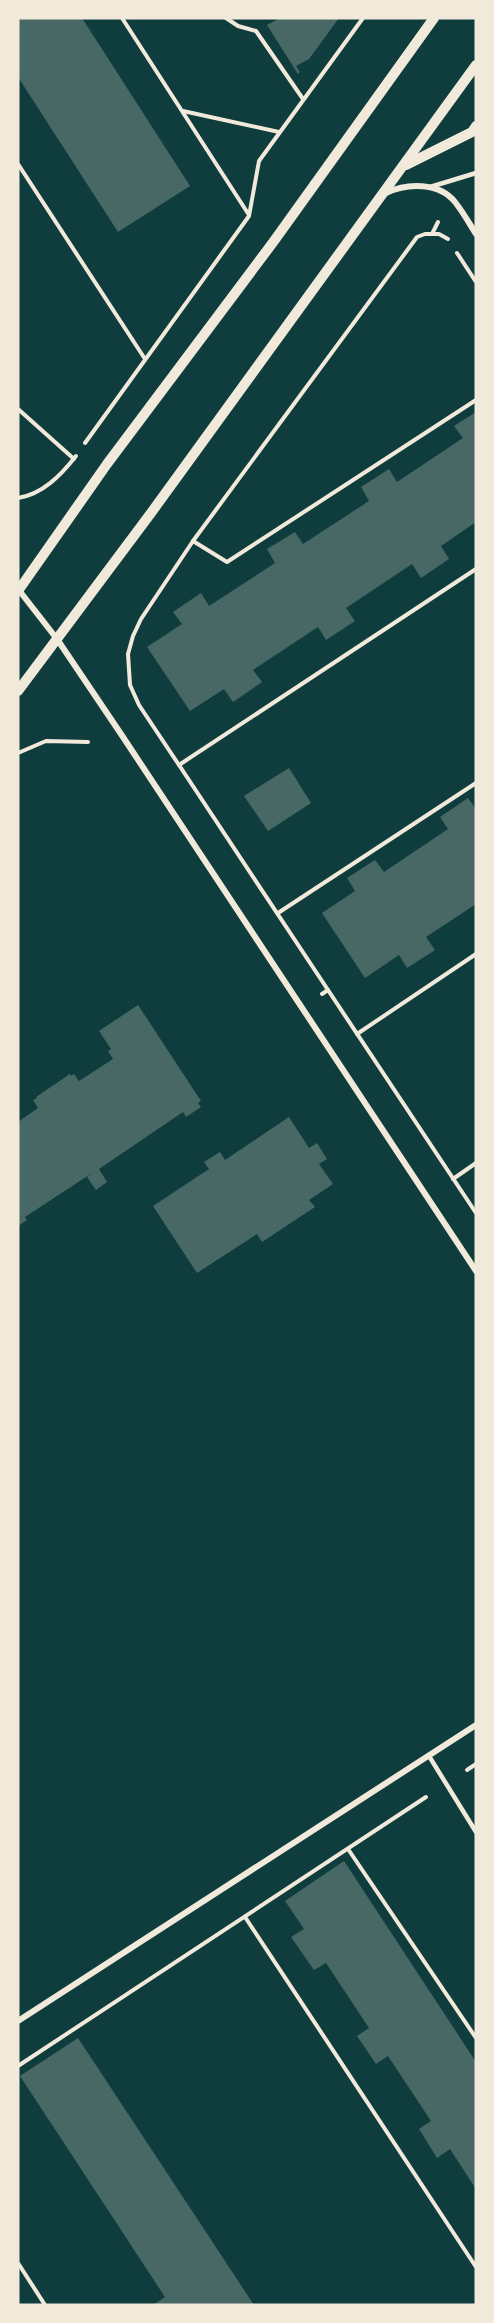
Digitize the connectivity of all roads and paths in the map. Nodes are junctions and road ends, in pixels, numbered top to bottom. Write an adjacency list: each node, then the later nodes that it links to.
1 (122, 18): 7 (path)
2 (226, 18): 6 (path)
3 (363, 18): 6 (path)
4 (435, 18): 27 (street)
5 (476, 65): 11 (street)
6 (303, 99): 9 (path)
7 (182, 111): 9 (path); 16 (path)
8 (476, 126): 11 (street)
9 (279, 132): 16 (path)
10 (18, 164): 20 (path)
11 (403, 166): 14 (street)
12 (476, 173): 13 (lane)
13 (430, 187): 14 (street); 15 (street)
14 (383, 194): 28 (street)
15 (454, 201): 17 (path); 18 (street)
16 (249, 216): 20 (path)
17 (432, 234): 19 (path); 25 (path)
18 (476, 234)
19 (476, 282)
20 (145, 359): 23 (path)
21 (476, 400): 25 (path)
22 (18, 409): 23 (path)
23 (74, 459): 24 (path)
24 (18, 498)
25 (193, 542): 32 (path)
26 (476, 569): 32 (path)
27 (18, 590): 28 (street)
28 (57, 639): 29 (street); 42 (street)
29 (18, 691)
30 (88, 742): 31 (path)
31 (18, 753)
32 (178, 765): 34 (path)
33 (476, 783): 34 (path)
34 (278, 913): 36 (path)
35 (476, 954): 38 (path)
36 (328, 990): 37 (path); 38 (path)
37 (322, 994)
38 (357, 1035): 40 (path)
39 (476, 1163): 40 (path)
40 (453, 1179): 41 (path)
41 (476, 1213)
42 (476, 1271)
43 (476, 1725): 44 (street)
44 (429, 1756): 46 (lane); 50 (street)
45 (476, 1764): 46 (path)
46 (446, 1784): 47 (lane); 48 (path)
47 (476, 1832)
48 (348, 1849): 49 (path); 51 (path)
49 (245, 1917): 52 (path); 54 (path)
50 (18, 2021)
51 (476, 2038)
52 (18, 2066)
53 (18, 2263): 55 (path)
54 (476, 2266)
55 (45, 2305)

